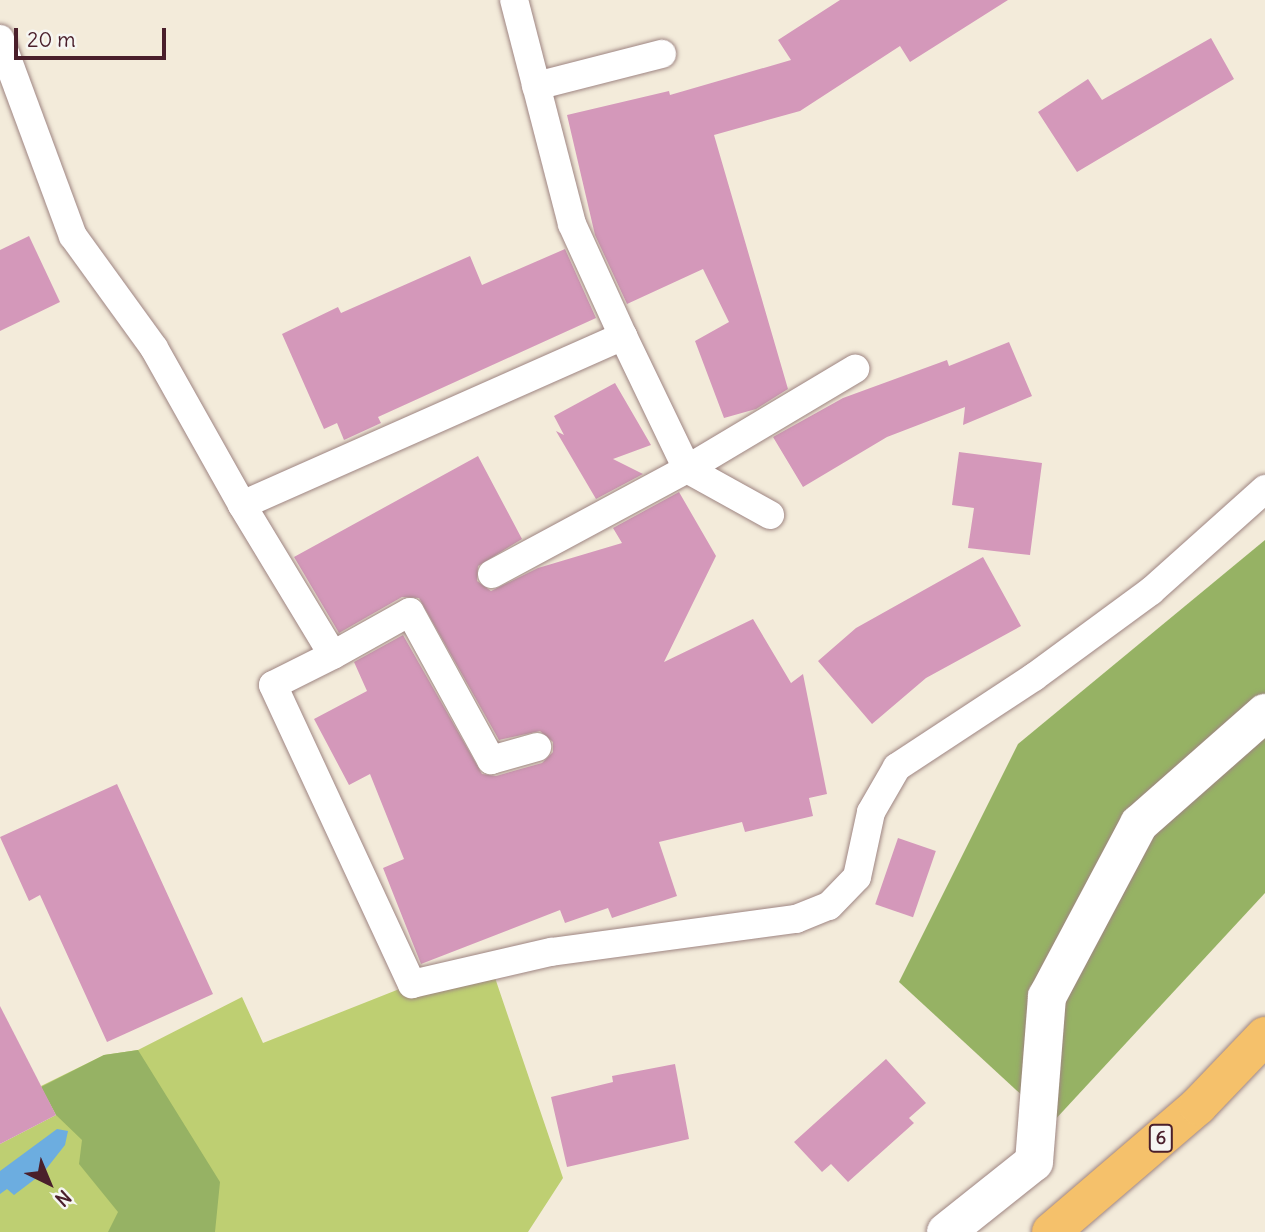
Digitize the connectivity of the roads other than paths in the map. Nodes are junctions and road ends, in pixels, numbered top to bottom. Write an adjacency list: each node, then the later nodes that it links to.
1 (514, 0): 4 (lane)
2 (0, 39): 9 (lane)
3 (662, 54): 4 (lane)
4 (536, 86): 5 (lane)
5 (623, 336): 7 (lane); 9 (lane)
6 (855, 369): 7 (lane)
7 (687, 469): 10 (lane); 11 (lane)
8 (1265, 489): 12 (lane)
9 (242, 505): 12 (lane)
10 (770, 515)
11 (492, 574)
12 (333, 655): 14 (lane)
13 (1265, 713): 16 (street)
14 (537, 747)
15 (1265, 1036): 17 (main road, 6)
16 (946, 1232)
17 (1051, 1232)

